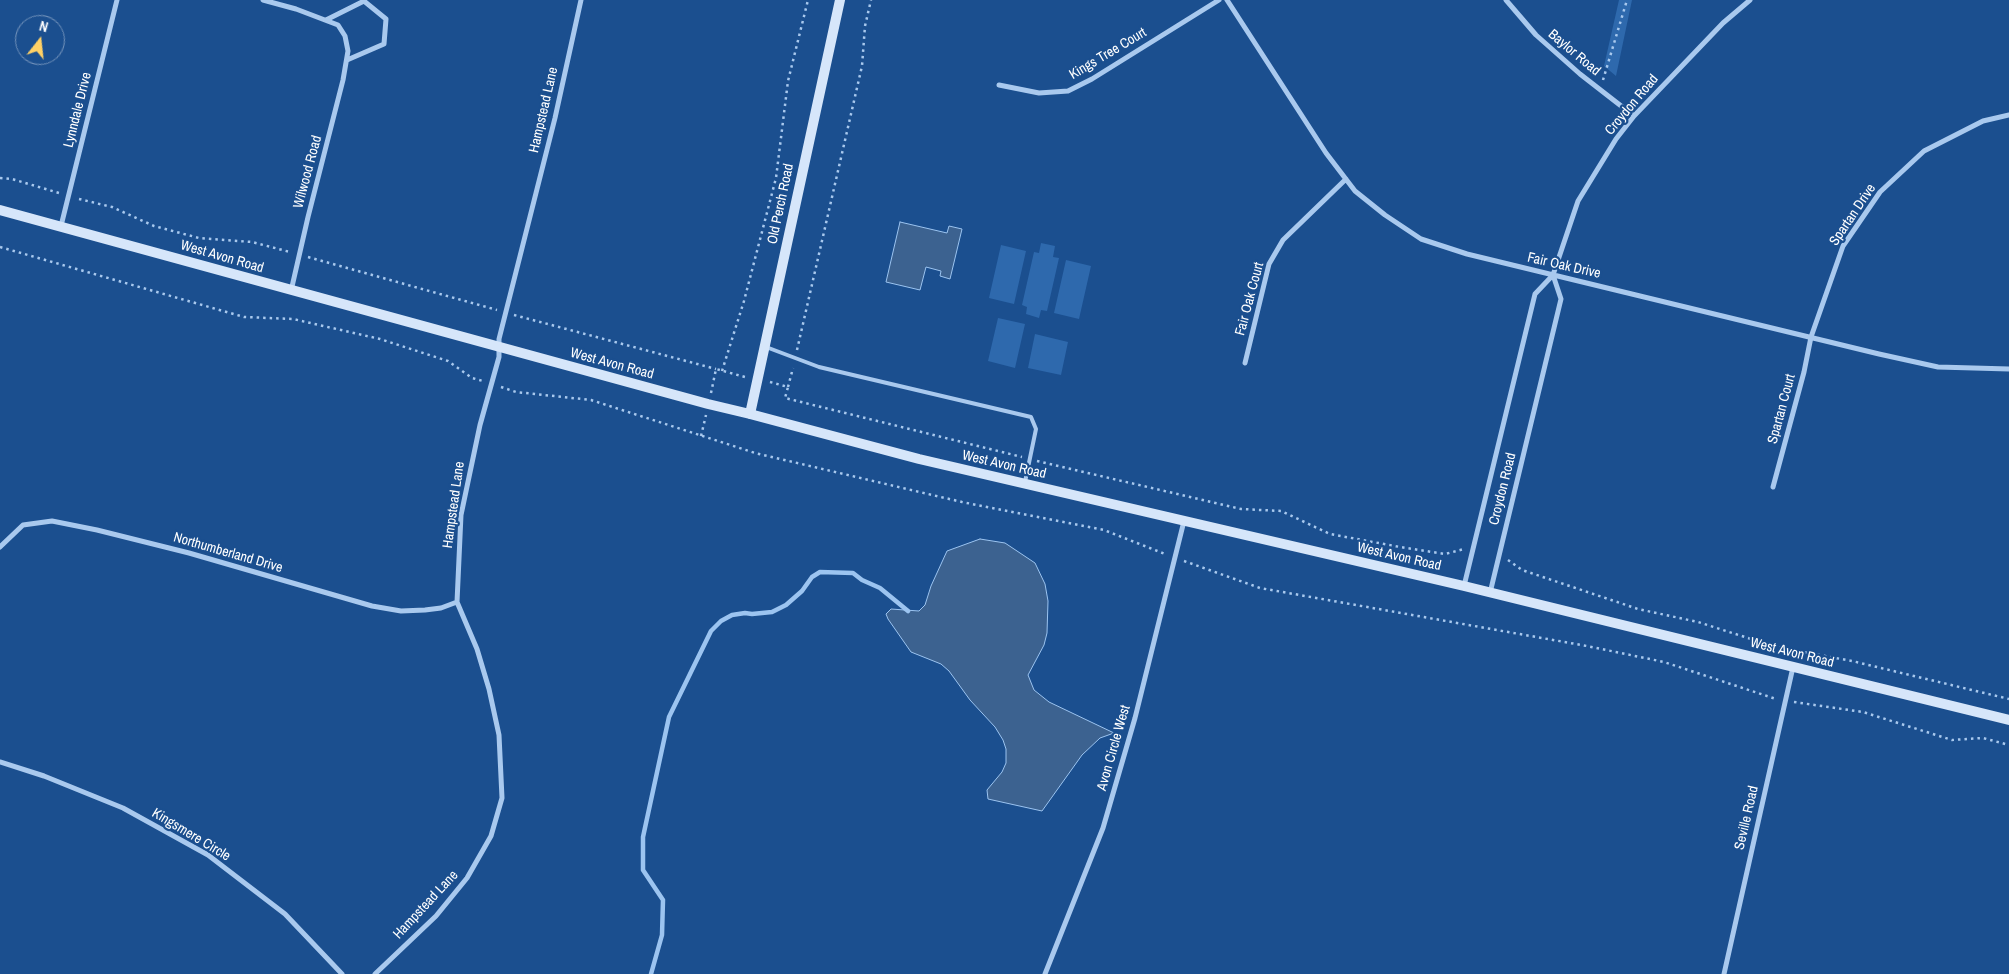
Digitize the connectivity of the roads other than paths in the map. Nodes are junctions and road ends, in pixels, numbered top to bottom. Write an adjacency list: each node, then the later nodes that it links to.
1 (117, 0): 16 (street, Lynndale Drive)
2 (263, 0): 9 (street, Wilwood Road)
3 (581, 0): 21 (street, Hampstead Lane)
4 (840, 0): 20 (street, Old Perch Road)
5 (1218, 0): 11 (street, Kings Tree Court)
6 (1227, 0): 14 (street, Fair Oak Drive)
7 (1506, 0): 13 (street, Baylor Road)
8 (1750, 0): 13 (street, Croydon Road)
9 (326, 20): 10 (street, Wilwood Road); 10 (street)
10 (347, 60): 18 (street, Wilwood Road)
11 (999, 85)
12 (2009, 115): 19 (street, Spartan Drive)
13 (1634, 116): 17 (street, Croydon Road)
14 (1346, 179): 17 (street, Fair Oak Drive); 22 (street, Fair Oak Court)
15 (0, 210): 16 (street, West Avon Road)
16 (61, 226): 18 (street, West Avon Road)
17 (1553, 275): 19 (street, Fair Oak Drive); 29 (street, Croydon Road); 30 (street, Croydon Road)
18 (292, 290): 21 (street, West Avon Road)
19 (1811, 337): 23 (street, Fair Oak Drive); 26 (street, Spartan Court)
20 (764, 346): 24 (street, Old Perch Road); 25 (lane)
21 (500, 348): 24 (street, West Avon Road); 31 (street, Hampstead Lane)
22 (1246, 363)
23 (2009, 369)
24 (750, 414): 25 (street, West Avon Road)
25 (1025, 484): 27 (street, West Avon Road)
26 (1773, 487)
27 (1184, 521): 29 (street, West Avon Road); 37 (street, Avon Circle West)
28 (0, 547): 31 (street, Northumberland Drive)
29 (1464, 586): 30 (street, West Avon Road)
30 (1490, 593): 32 (street, West Avon Road)
31 (457, 602): 36 (street, Hampstead Lane)
32 (1793, 667): 33 (street, West Avon Road); 38 (street, Seville Road)
33 (2009, 720)
34 (0, 762): 35 (street, Kingsmere Circle)
35 (342, 974)
36 (375, 974)
37 (1045, 974)
38 (1724, 974)

